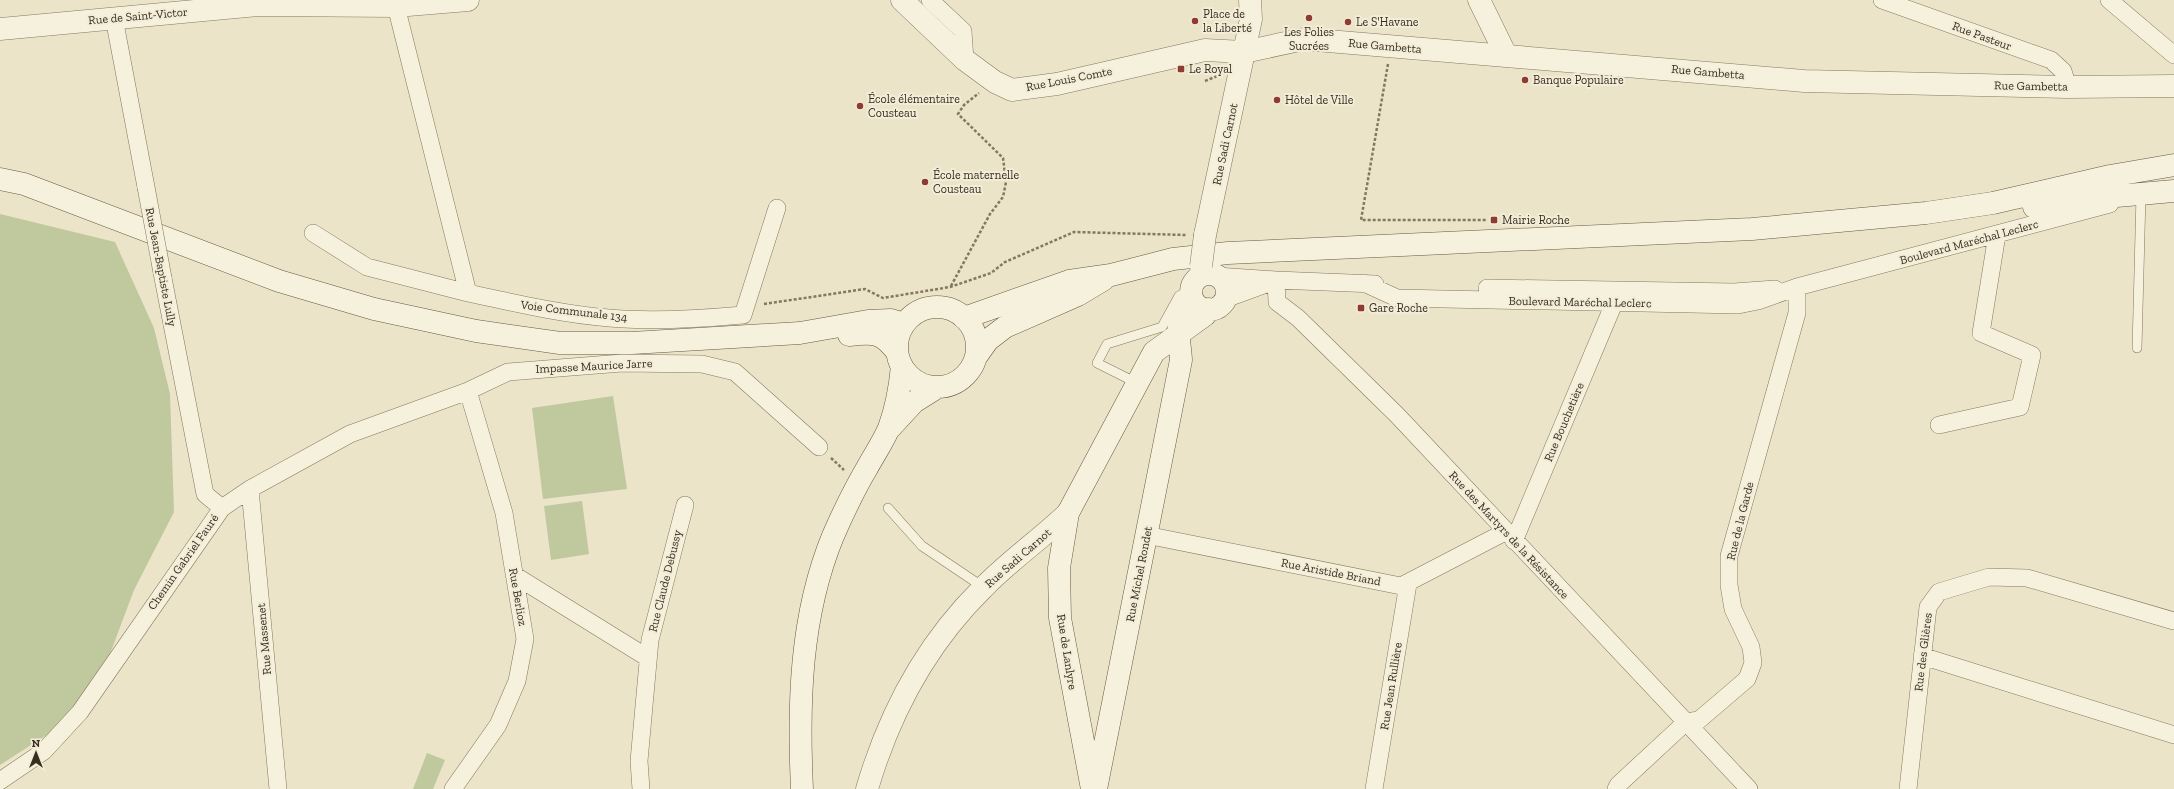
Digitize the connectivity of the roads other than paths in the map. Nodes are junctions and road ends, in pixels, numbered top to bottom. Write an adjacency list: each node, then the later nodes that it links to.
1 (468, 0): 9 (main road, Rue de Saint-Victor)
2 (902, 0): 15 (main road, Rue Louis Comte)
3 (930, 0): 15 (street)
4 (1250, 0): 12 (main road, Rue Sadi Carnot)
5 (1479, 0): 13 (main road)
6 (1882, 0): 17 (street, Rue Pasteur)
7 (2109, 0): 14 (street)
8 (258, 3): 9 (main road, Rue de Saint-Victor); 10 (main road, Rue de Saint-Victor)
9 (396, 6): 30 (street)
10 (114, 18): 11 (main road, Rue de Saint-Victor); 48 (street, Rue Jean-Baptiste Lully, bridge)
11 (0, 29)
12 (1244, 52): 13 (main road, Rue Gambetta); 15 (main road, Rue Louis Comte); 29 (main road, Rue Sadi Carnot, bridge)
13 (1506, 55): 17 (main road, Rue Gambetta)
14 (2174, 55)
15 (965, 60)
16 (2174, 86): 17 (main road, Rue Gambetta)
17 (2068, 87)
18 (2174, 166): 23 (main road)
19 (0, 179): 35 (main road)
20 (2174, 191): 21 (main road)
21 (2141, 195): 23 (main road); 25 (street, Boulevard Maréchal Leclerc); 36 (lane)
22 (777, 208): 30 (street, Voie Communale 134)
23 (1752, 229): 26 (main road)
24 (313, 233): 30 (street)
25 (1997, 235): 28 (street, Boulevard Maréchal Leclerc); 43 (street)
26 (1111, 274): 32 (main road); 37 (main road)
27 (1276, 280): 29 (street, Boulevard Maréchal Leclerc); 29 (street, Boulevard Maréchal Leclerc); 31 (street, Boulevard Maréchal Leclerc); 52 (street, Rue des Martyrs de la Résistance)
28 (1797, 287): 31 (street, Boulevard Maréchal Leclerc); 59 (street, Rue de la Garde)
29 (1206, 291): 34 (main road); 40 (lane)
30 (468, 293)
31 (1614, 297): 52 (street, Rue Bouchetière)
32 (964, 318): 33 (main road); 37 (main road)
33 (904, 324): 35 (main road); 38 (main road)
34 (1179, 334): 40 (main road, Rue Sadi Carnot); 51 (main road, Rue Michel Rondet)
35 (632, 343): 38 (main road)
36 (2137, 348)
37 (976, 357): 41 (main road)
38 (900, 359): 41 (main road); 44 (main road)
39 (508, 372): 42 (street, Chemin Gabriel Fauré); 45 (street, Impasse Maurice Jarre)
40 (1137, 383): 50 (main road, Rue Sadi Carnot)
41 (938, 387): 44 (main road)
42 (468, 391): 46 (street, Chemin Gabriel Fauré); 53 (street, Rue Berlioz)
43 (1939, 425)
44 (888, 429): 65 (main road)
45 (819, 447)
46 (250, 489): 48 (street, Chemin Gabriel Fauré); 62 (street, Rue Massenet)
47 (685, 505): 58 (street, Rue Claude Debussy)
48 (222, 508): 61 (street, Chemin Gabriel Fauré)
49 (888, 508): 55 (lane)
50 (1068, 513): 55 (main road, Rue Sadi Carnot); 67 (main road, Rue de Lanlyre)
51 (1146, 535): 54 (street, Rue Aristide Briand); 68 (main road, Rue Michel Rondet)
52 (1510, 536): 54 (street, Rue Aristide Briand); 59 (street, Rue des Martyrs de la Résistance)
53 (514, 575): 58 (street); 63 (street, Rue Berlioz)
54 (1408, 584): 69 (street, Rue Jean Rullière)
55 (983, 587): 66 (main road, Rue Sadi Carnot)
56 (2174, 621): 57 (street, Rue des Glières)
57 (1922, 656): 60 (street); 72 (street, Rue des Glières)
58 (648, 658): 64 (street, Rue Claude Debussy)
59 (1686, 722): 70 (street); 71 (street, Rue des Martyrs de la Résistance)
60 (2174, 735)
61 (0, 781)
62 (278, 789)
63 (453, 789)
64 (641, 789)
65 (802, 789)
66 (867, 789)
67 (1092, 789)
68 (1096, 789)
69 (1374, 789)
70 (1616, 789)
71 (1749, 789)
72 (1908, 789)

